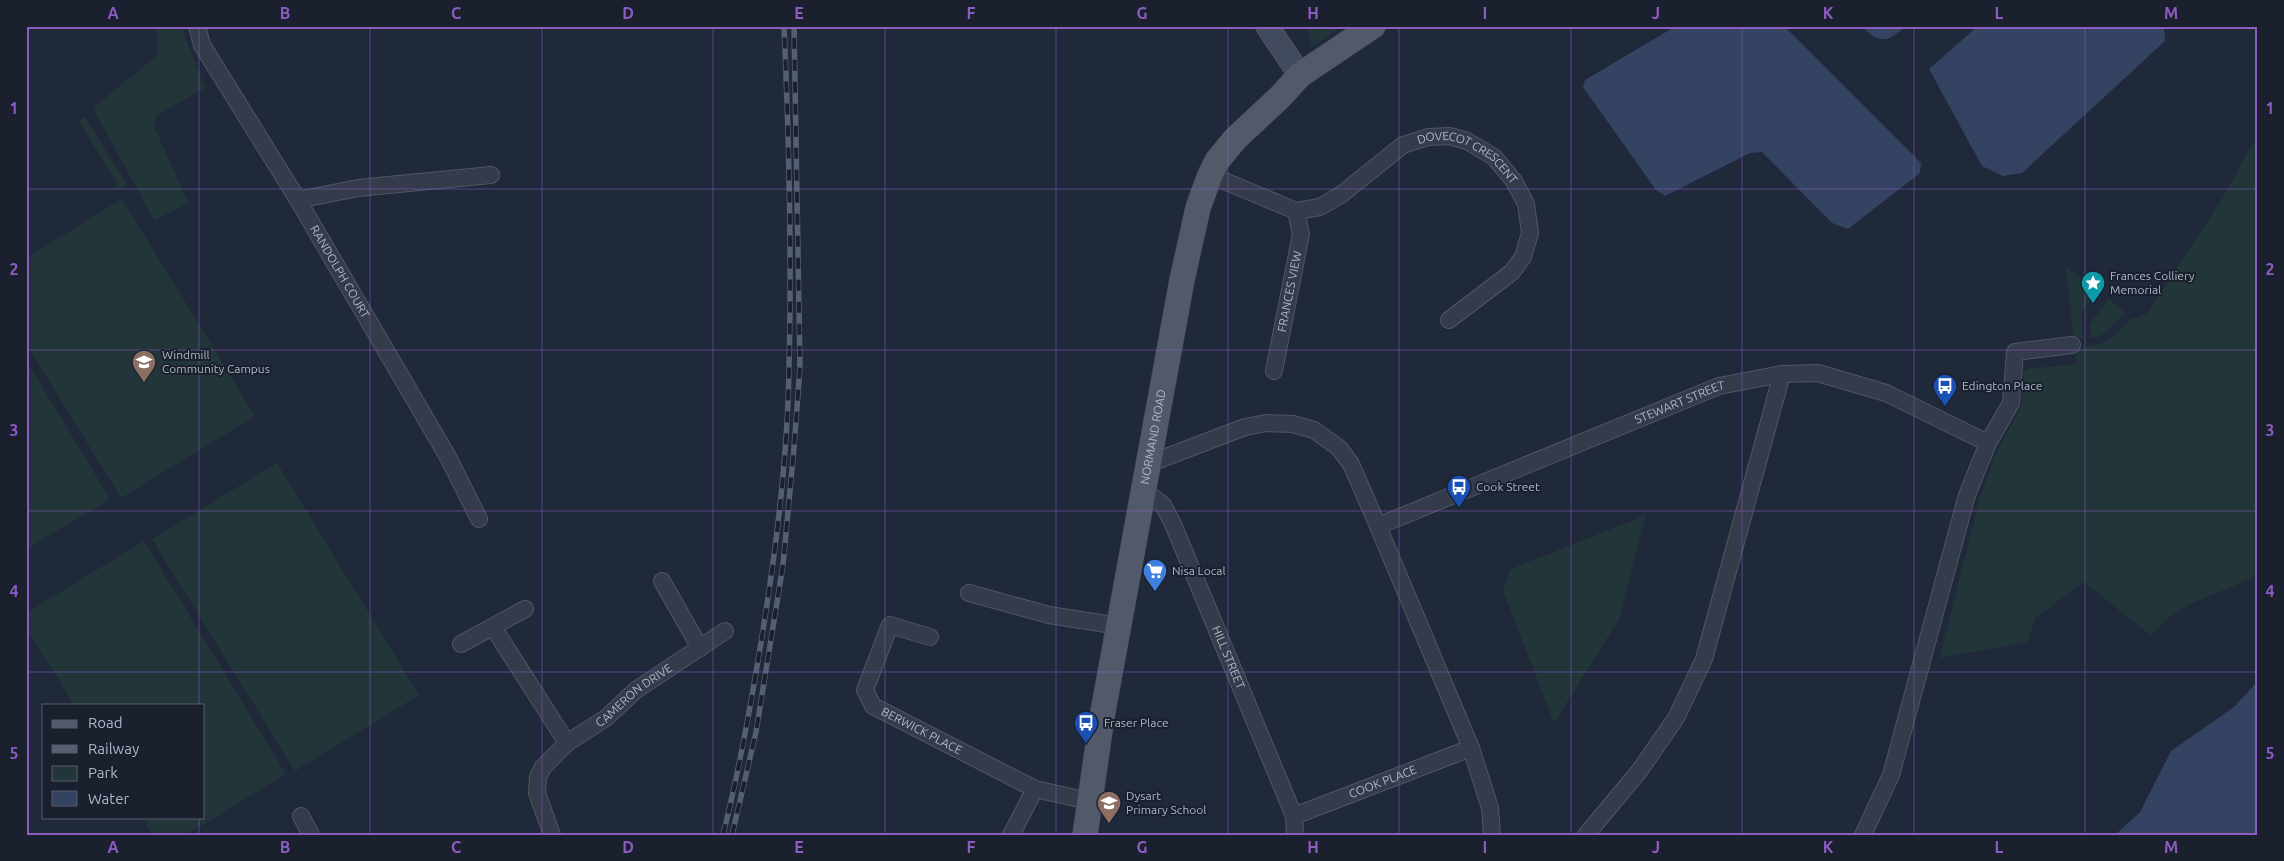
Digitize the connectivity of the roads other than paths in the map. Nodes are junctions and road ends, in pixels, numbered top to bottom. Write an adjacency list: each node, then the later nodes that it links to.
1 (197, 26): 7 (street, RANDOLPH COURT)
2 (1267, 26): 4 (main road)
3 (1373, 26): 4 (main road, NORMAND ROAD)
4 (1300, 75): 6 (main road, NORMAND ROAD)
5 (491, 175): 7 (street)
6 (1210, 175): 8 (street); 14 (main road, NORMAND ROAD)
7 (298, 200): 16 (street, RANDOLPH COURT)
8 (1296, 211): 9 (street, DOVECOT CRESCENT); 11 (street, FRANCES VIEW)
9 (1449, 320)
10 (2072, 345): 13 (street)
11 (1274, 371)
12 (1782, 374): 13 (street, STEWART STREET); 17 (street, STEWART STREET); 39 (street)
13 (1988, 443): 40 (street)
14 (1148, 464): 15 (main road, NORMAND ROAD); 17 (street)
15 (1143, 490): 22 (main road, NORMAND ROAD); 32 (street, HILL STREET)
16 (479, 519)
17 (1378, 526): 28 (street)
18 (662, 581): 26 (street)
19 (969, 593): 22 (street)
20 (525, 609): 21 (street)
21 (493, 626): 25 (street); 27 (street)
22 (1119, 626): 30 (main road, NORMAND ROAD)
23 (725, 631): 26 (street, CAMERON DRIVE)
24 (930, 637): 29 (street, BERWICK PLACE)
25 (461, 644)
26 (700, 648): 27 (street, CAMERON DRIVE)
27 (567, 743): 34 (street, CAMERON DRIVE)
28 (1471, 748): 32 (street, COOK PLACE); 38 (street)
29 (1035, 789): 30 (street, BERWICK PLACE); 35 (street)
30 (1089, 801): 36 (main road, NORMAND ROAD)
31 (301, 816): 33 (street)
32 (1294, 816): 37 (street, HILL STREET)
33 (311, 835)
34 (552, 835)
35 (1012, 835)
36 (1085, 835)
37 (1295, 835)
38 (1492, 835)
39 (1586, 835)
40 (1863, 835)

